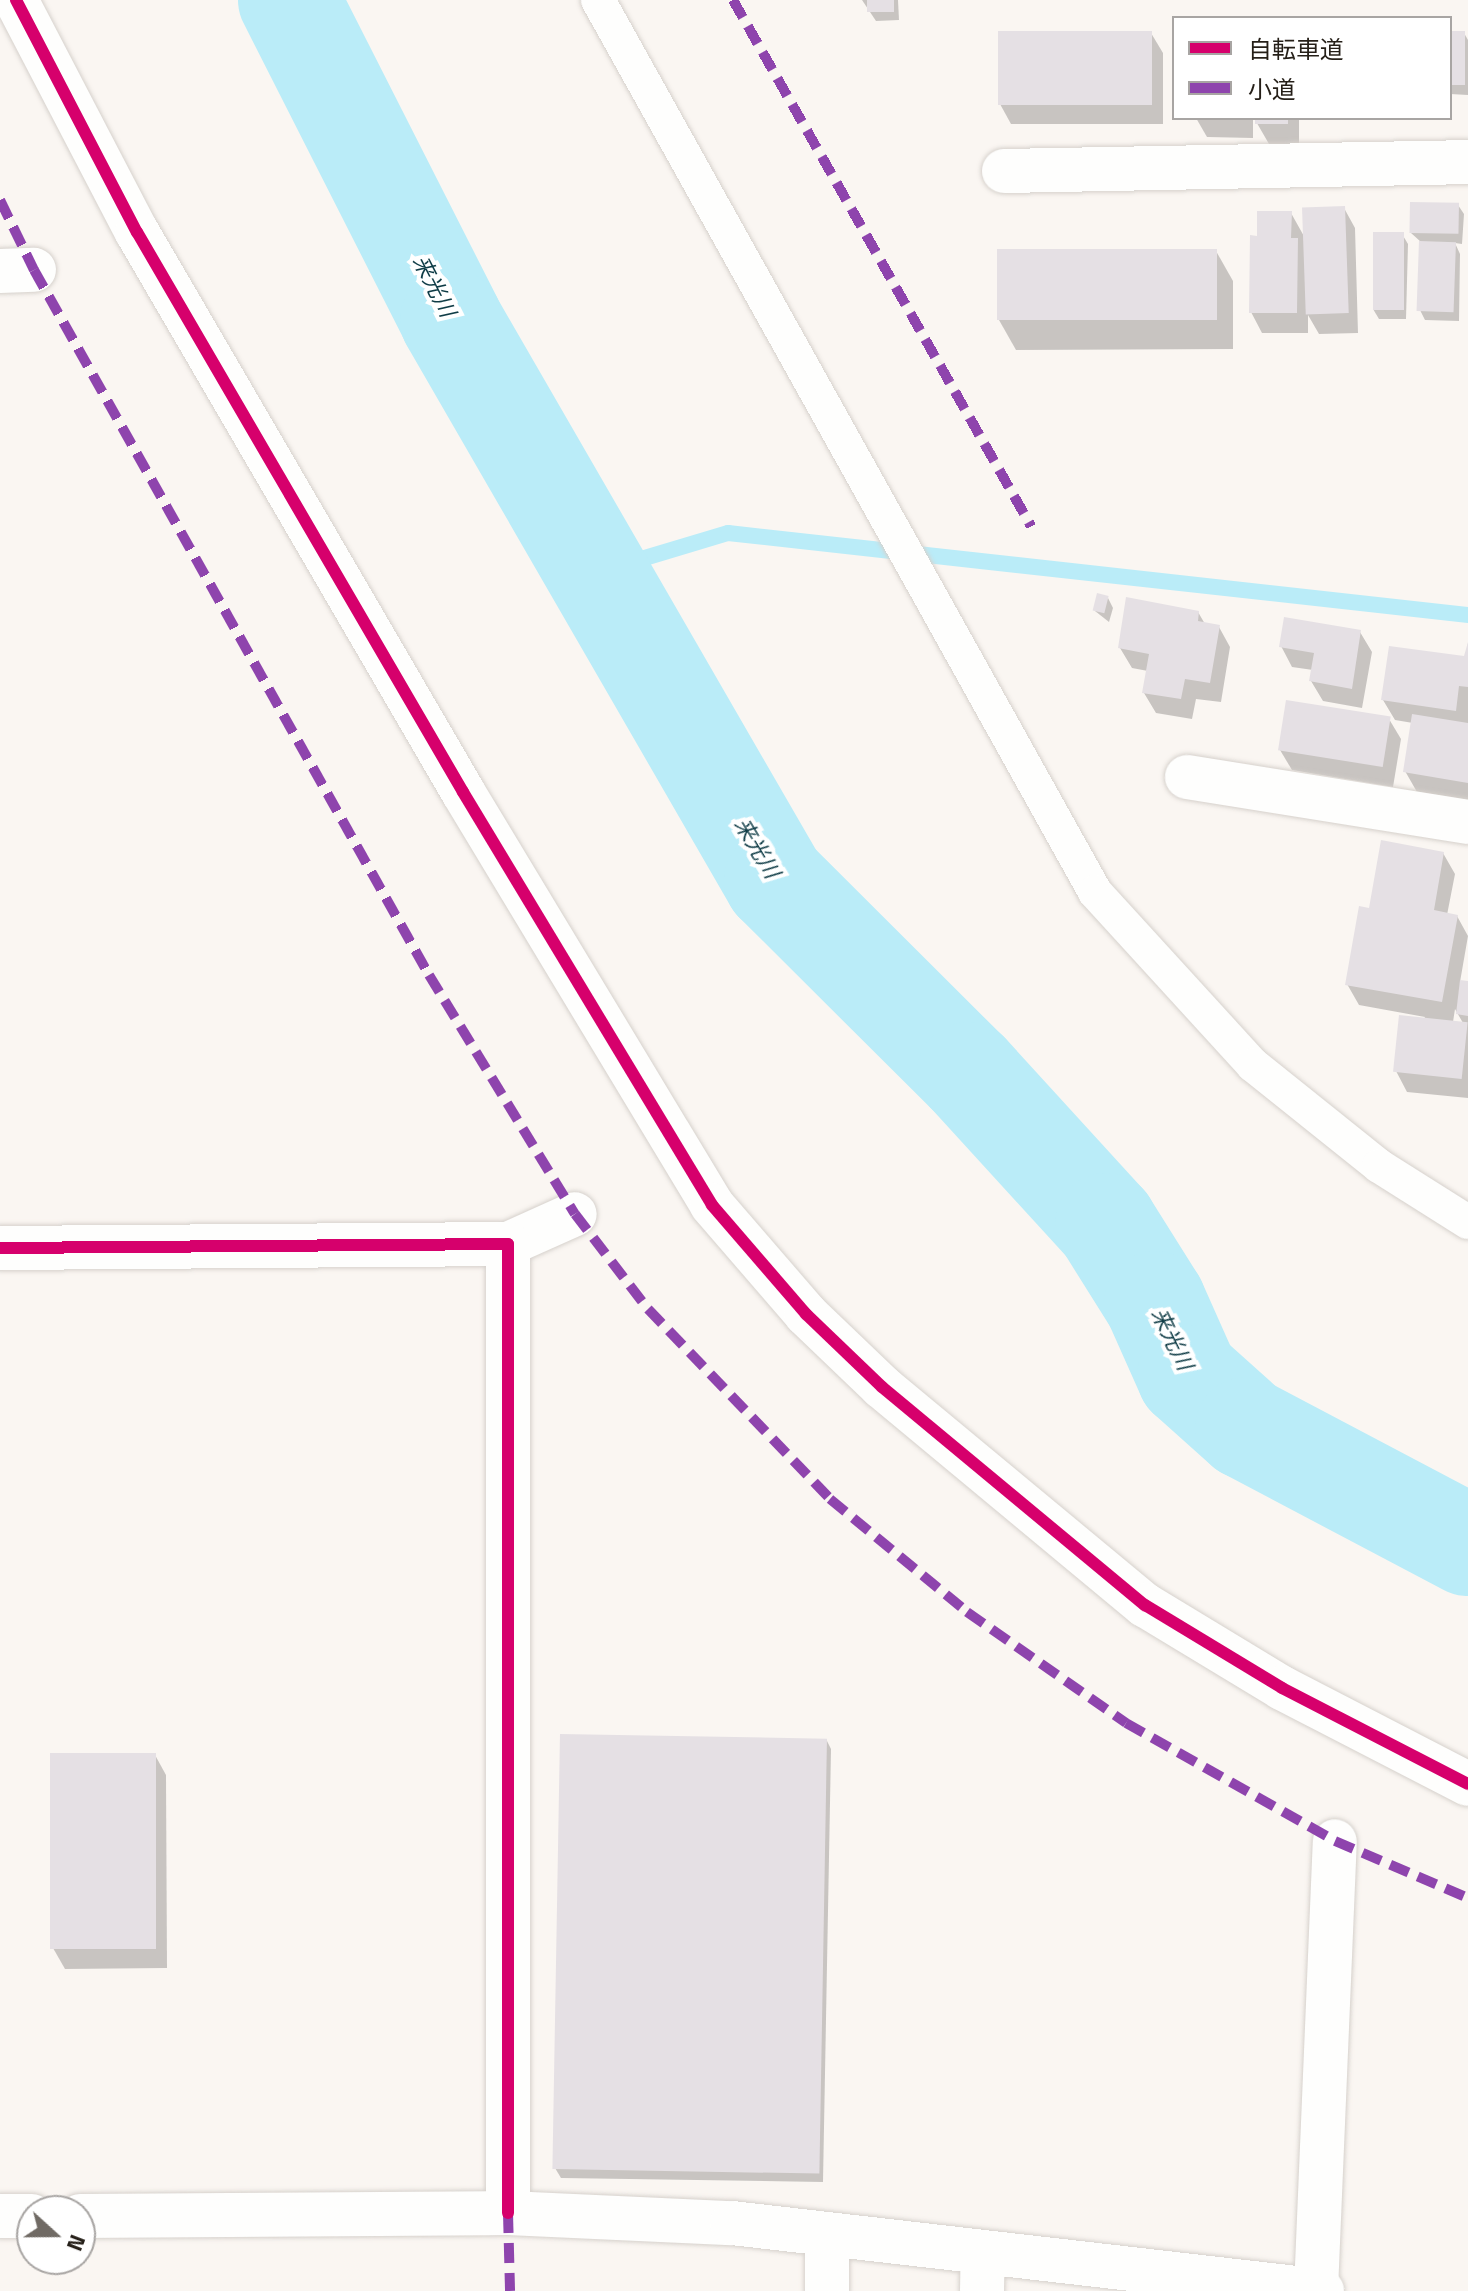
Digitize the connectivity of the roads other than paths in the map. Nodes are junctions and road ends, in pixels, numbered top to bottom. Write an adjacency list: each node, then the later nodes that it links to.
1 (16, 0): 11 (street)
2 (598, 0): 8 (lane)
3 (1468, 162): 4 (street)
4 (1004, 171)
5 (1187, 777): 6 (street)
6 (1468, 822)
7 (575, 1214): 9 (street)
8 (1468, 1222)
9 (508, 1244): 10 (street); 13 (street)
10 (0, 1248)
11 (1468, 1784)
12 (1335, 1841): 17 (street)
13 (508, 2213): 14 (street); 15 (street)
14 (96, 2216)
15 (827, 2234): 16 (street); 18 (street)
16 (983, 2272): 17 (street)
17 (1316, 2290): 19 (street)
18 (827, 2291)
19 (1322, 2291)

